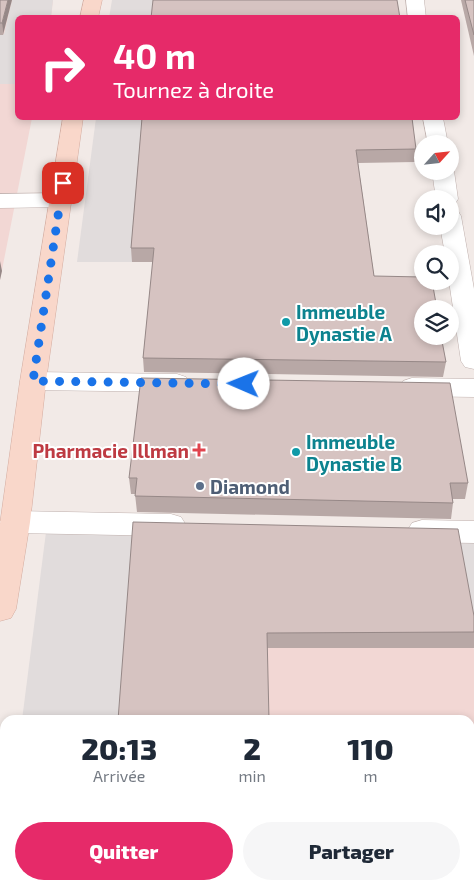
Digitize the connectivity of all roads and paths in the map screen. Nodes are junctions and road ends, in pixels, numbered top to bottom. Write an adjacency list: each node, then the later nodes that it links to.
1 (93, 0): 3 (main road)
2 (415, 0): 4 (street)
3 (90, 15)
4 (417, 15)
5 (73, 120): 9 (main road)
6 (434, 120): 7 (street)
7 (437, 135)
8 (0, 200): 9 (street)
9 (61, 200): 12 (main road)
10 (453, 235): 11 (street)
11 (474, 361)
12 (33, 381): 13 (street); 16 (main road)
13 (200, 384)
14 (386, 387): 15 (street)
15 (474, 388)
16 (15, 522): 17 (street); 20 (main road)
17 (195, 526)
18 (394, 530): 19 (street)
19 (474, 532)
20 (0, 609)

